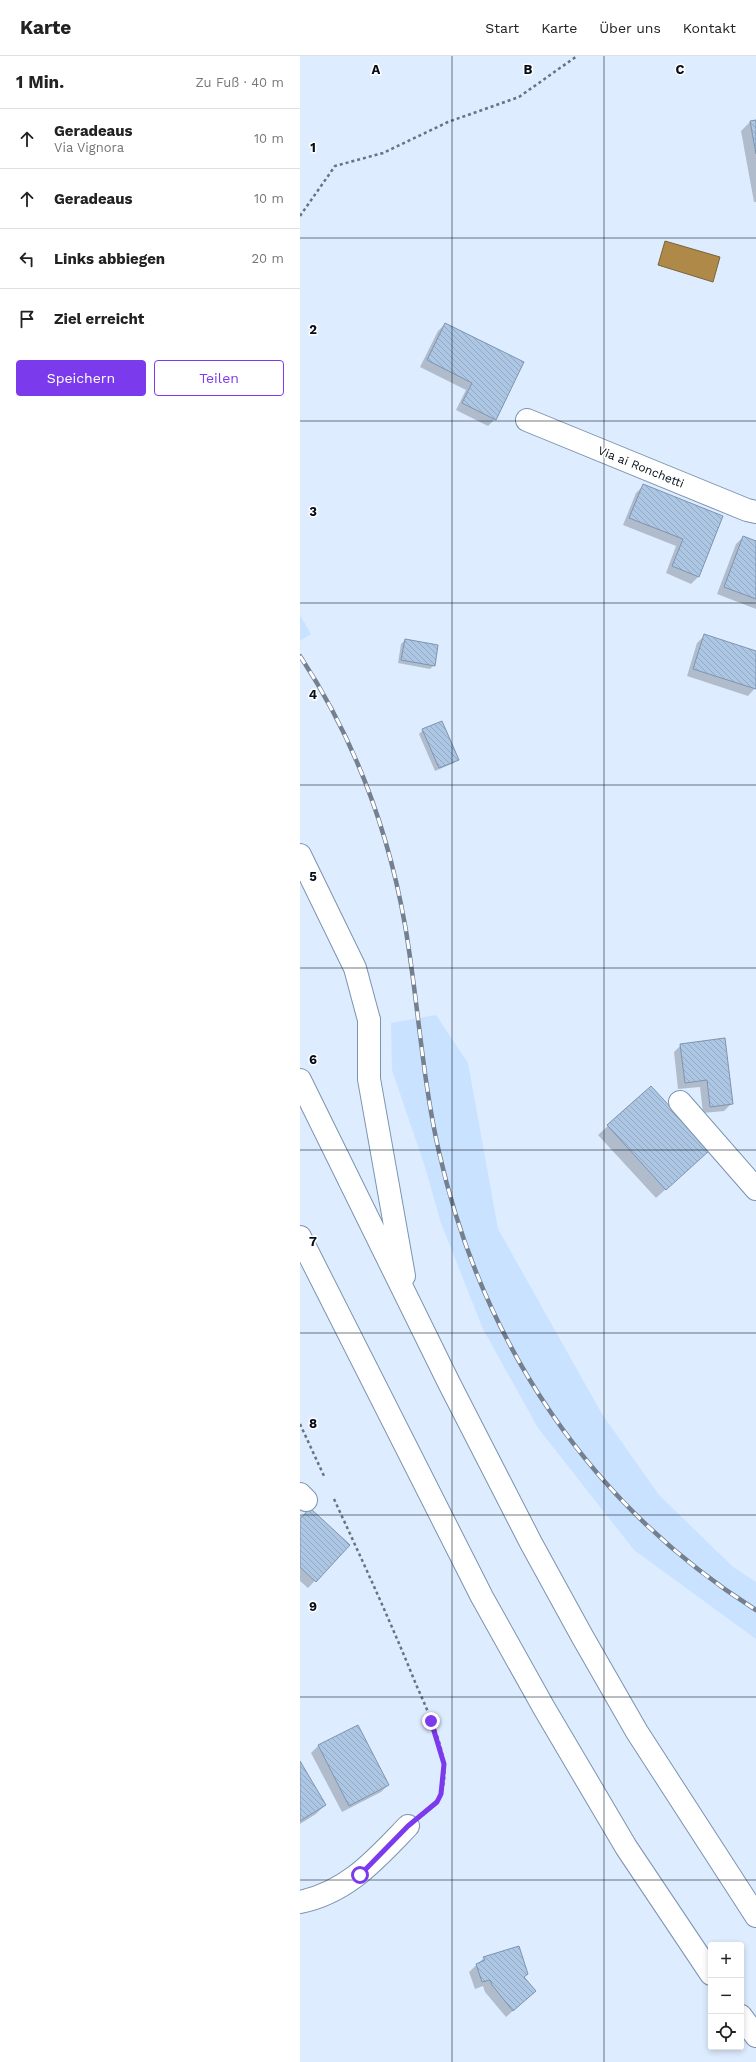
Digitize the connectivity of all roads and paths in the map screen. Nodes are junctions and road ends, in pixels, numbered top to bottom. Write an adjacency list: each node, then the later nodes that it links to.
1 (577, 56): 2 (path)
2 (300, 216)
3 (527, 420): 4 (main road, Via ai Ronchetti)
4 (756, 512)
5 (300, 855): 10 (main road)
6 (300, 1080): 10 (main road)
7 (680, 1102): 8 (main road)
8 (756, 1189)
9 (300, 1237): 17 (main road)
10 (410, 1303): 16 (main road)
11 (300, 1424): 12 (path)
12 (326, 1481)
13 (333, 1495): 14 (path)
14 (408, 1826): 15 (main road)
15 (300, 1902)
16 (756, 1916)
17 (708, 1970)
18 (744, 2020): 19 (main road)
19 (756, 2036)

